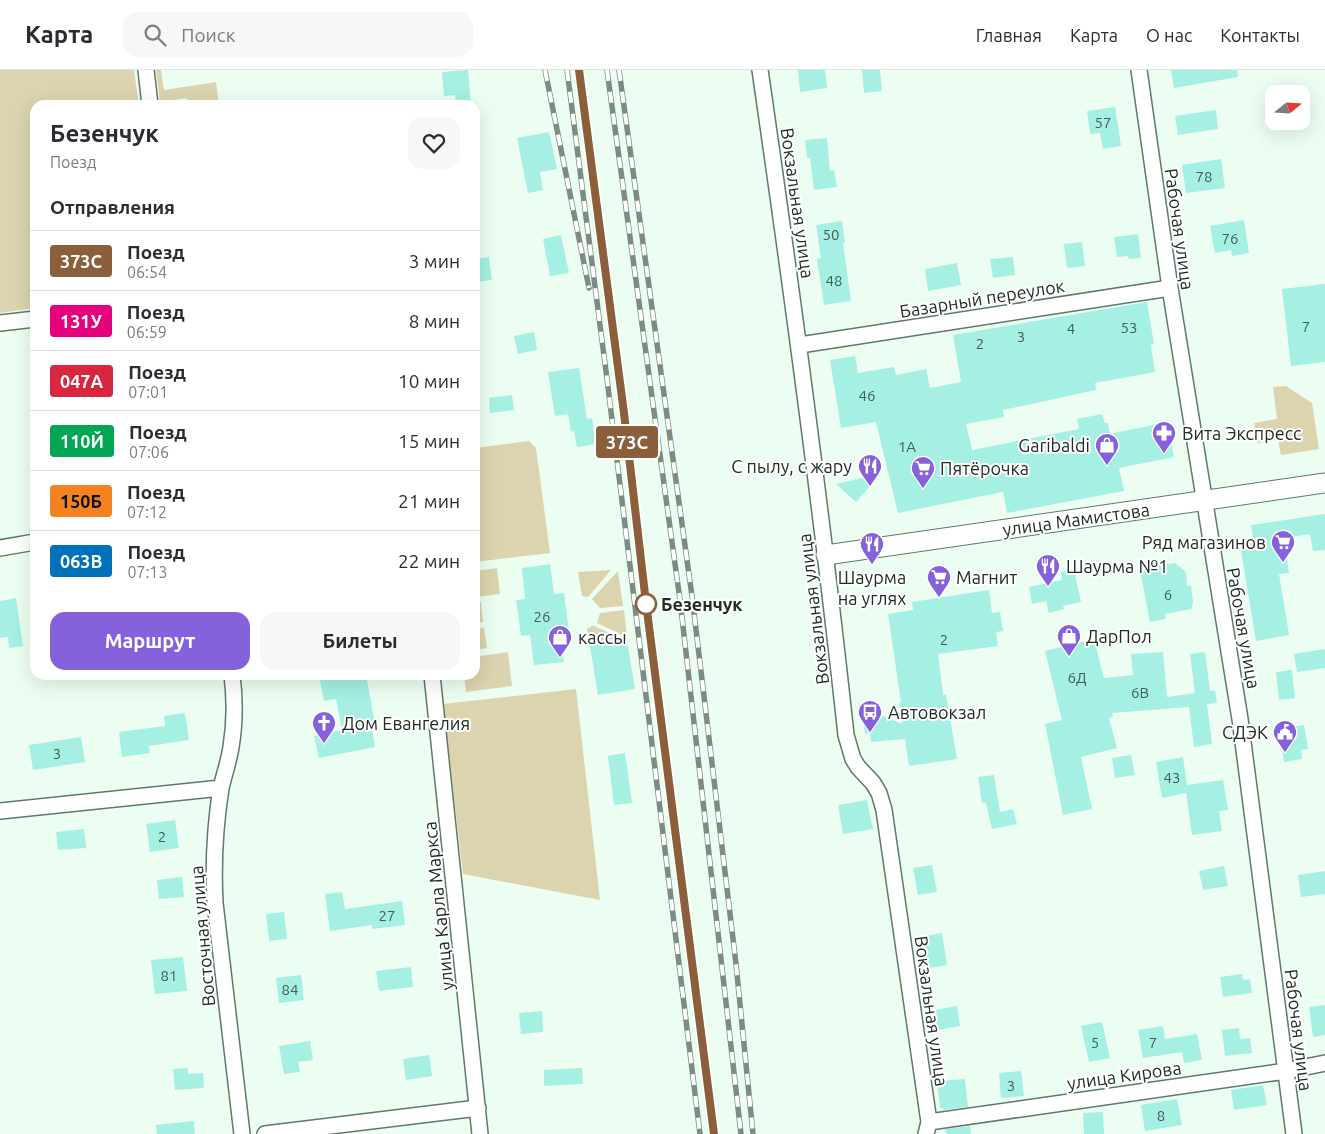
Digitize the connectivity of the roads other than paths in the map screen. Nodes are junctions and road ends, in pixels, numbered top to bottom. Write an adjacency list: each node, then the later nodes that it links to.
1 (146, 70): 4 (street)
2 (760, 70): 8 (street, Вокзальная улица)
3 (1140, 70): 5 (street, Рабочая улица)
4 (149, 100)
5 (1170, 288): 8 (street, Базарный переулок); 10 (street, Рабочая улица)
6 (30, 320): 7 (street)
7 (0, 323)
8 (800, 345): 13 (street, Вокзальная улица)
9 (1325, 483): 10 (street, улица Мамистова)
10 (1204, 500): 13 (street, улица Мамистова); 19 (street, Рабочая улица)
11 (30, 543): 12 (street)
12 (0, 548)
13 (826, 555): 21 (street, Вокзальная улица)
14 (232, 680): 16 (street, Восточная улица)
15 (433, 680): 20 (street, улица Карла Маркса)
16 (221, 788): 17 (street); 22 (street, Восточная улица)
17 (0, 811)
18 (1325, 1064): 19 (street, улица Кирова)
19 (1286, 1071): 21 (street, улица Кирова); 25 (street, Рабочая улица)
20 (478, 1108): 23 (street); 24 (street, улица Карла Маркса)
21 (927, 1128)
22 (242, 1134)
23 (265, 1134)
24 (480, 1134)
25 (1294, 1134)

